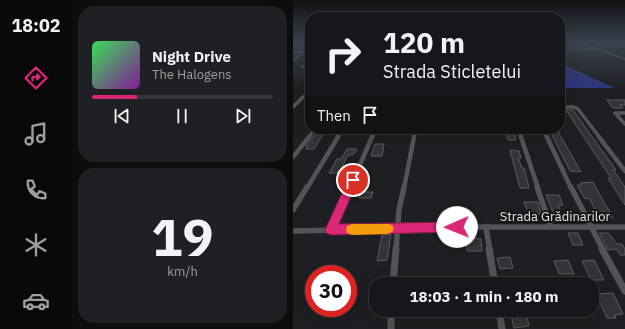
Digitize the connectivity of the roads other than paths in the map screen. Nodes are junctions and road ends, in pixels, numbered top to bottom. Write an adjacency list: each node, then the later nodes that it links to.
1 (305, 65): 2 (street)
2 (302, 67)
3 (305, 95): 4 (street)
4 (293, 106)
5 (565, 107): 15 (street)
6 (625, 113): 7 (street)
7 (625, 124)
8 (311, 134): 14 (street)
9 (340, 134): 16 (street)
10 (374, 134): 22 (street)
11 (415, 134): 19 (street)
12 (520, 134): 17 (street)
13 (545, 134): 21 (street)
14 (293, 157)
15 (625, 171)
16 (293, 210)
17 (551, 227): 20 (street, Strada Grădinarilor); 21 (street, Strada Grădinarilor)
18 (625, 227): 21 (street, Strada Grădinarilor)
19 (398, 228): 20 (street, Strada Grădinarilor); 22 (street, Strada Grădinarilor); 24 (street)
20 (486, 228): 25 (street)
21 (590, 228): 26 (street)
22 (331, 230): 23 (street, Strada Grădinarilor)
23 (293, 231)
24 (394, 277)
25 (494, 277)
26 (625, 291)
27 (391, 317): 29 (street)
28 (500, 317): 30 (street)
29 (391, 329)
30 (501, 329)

